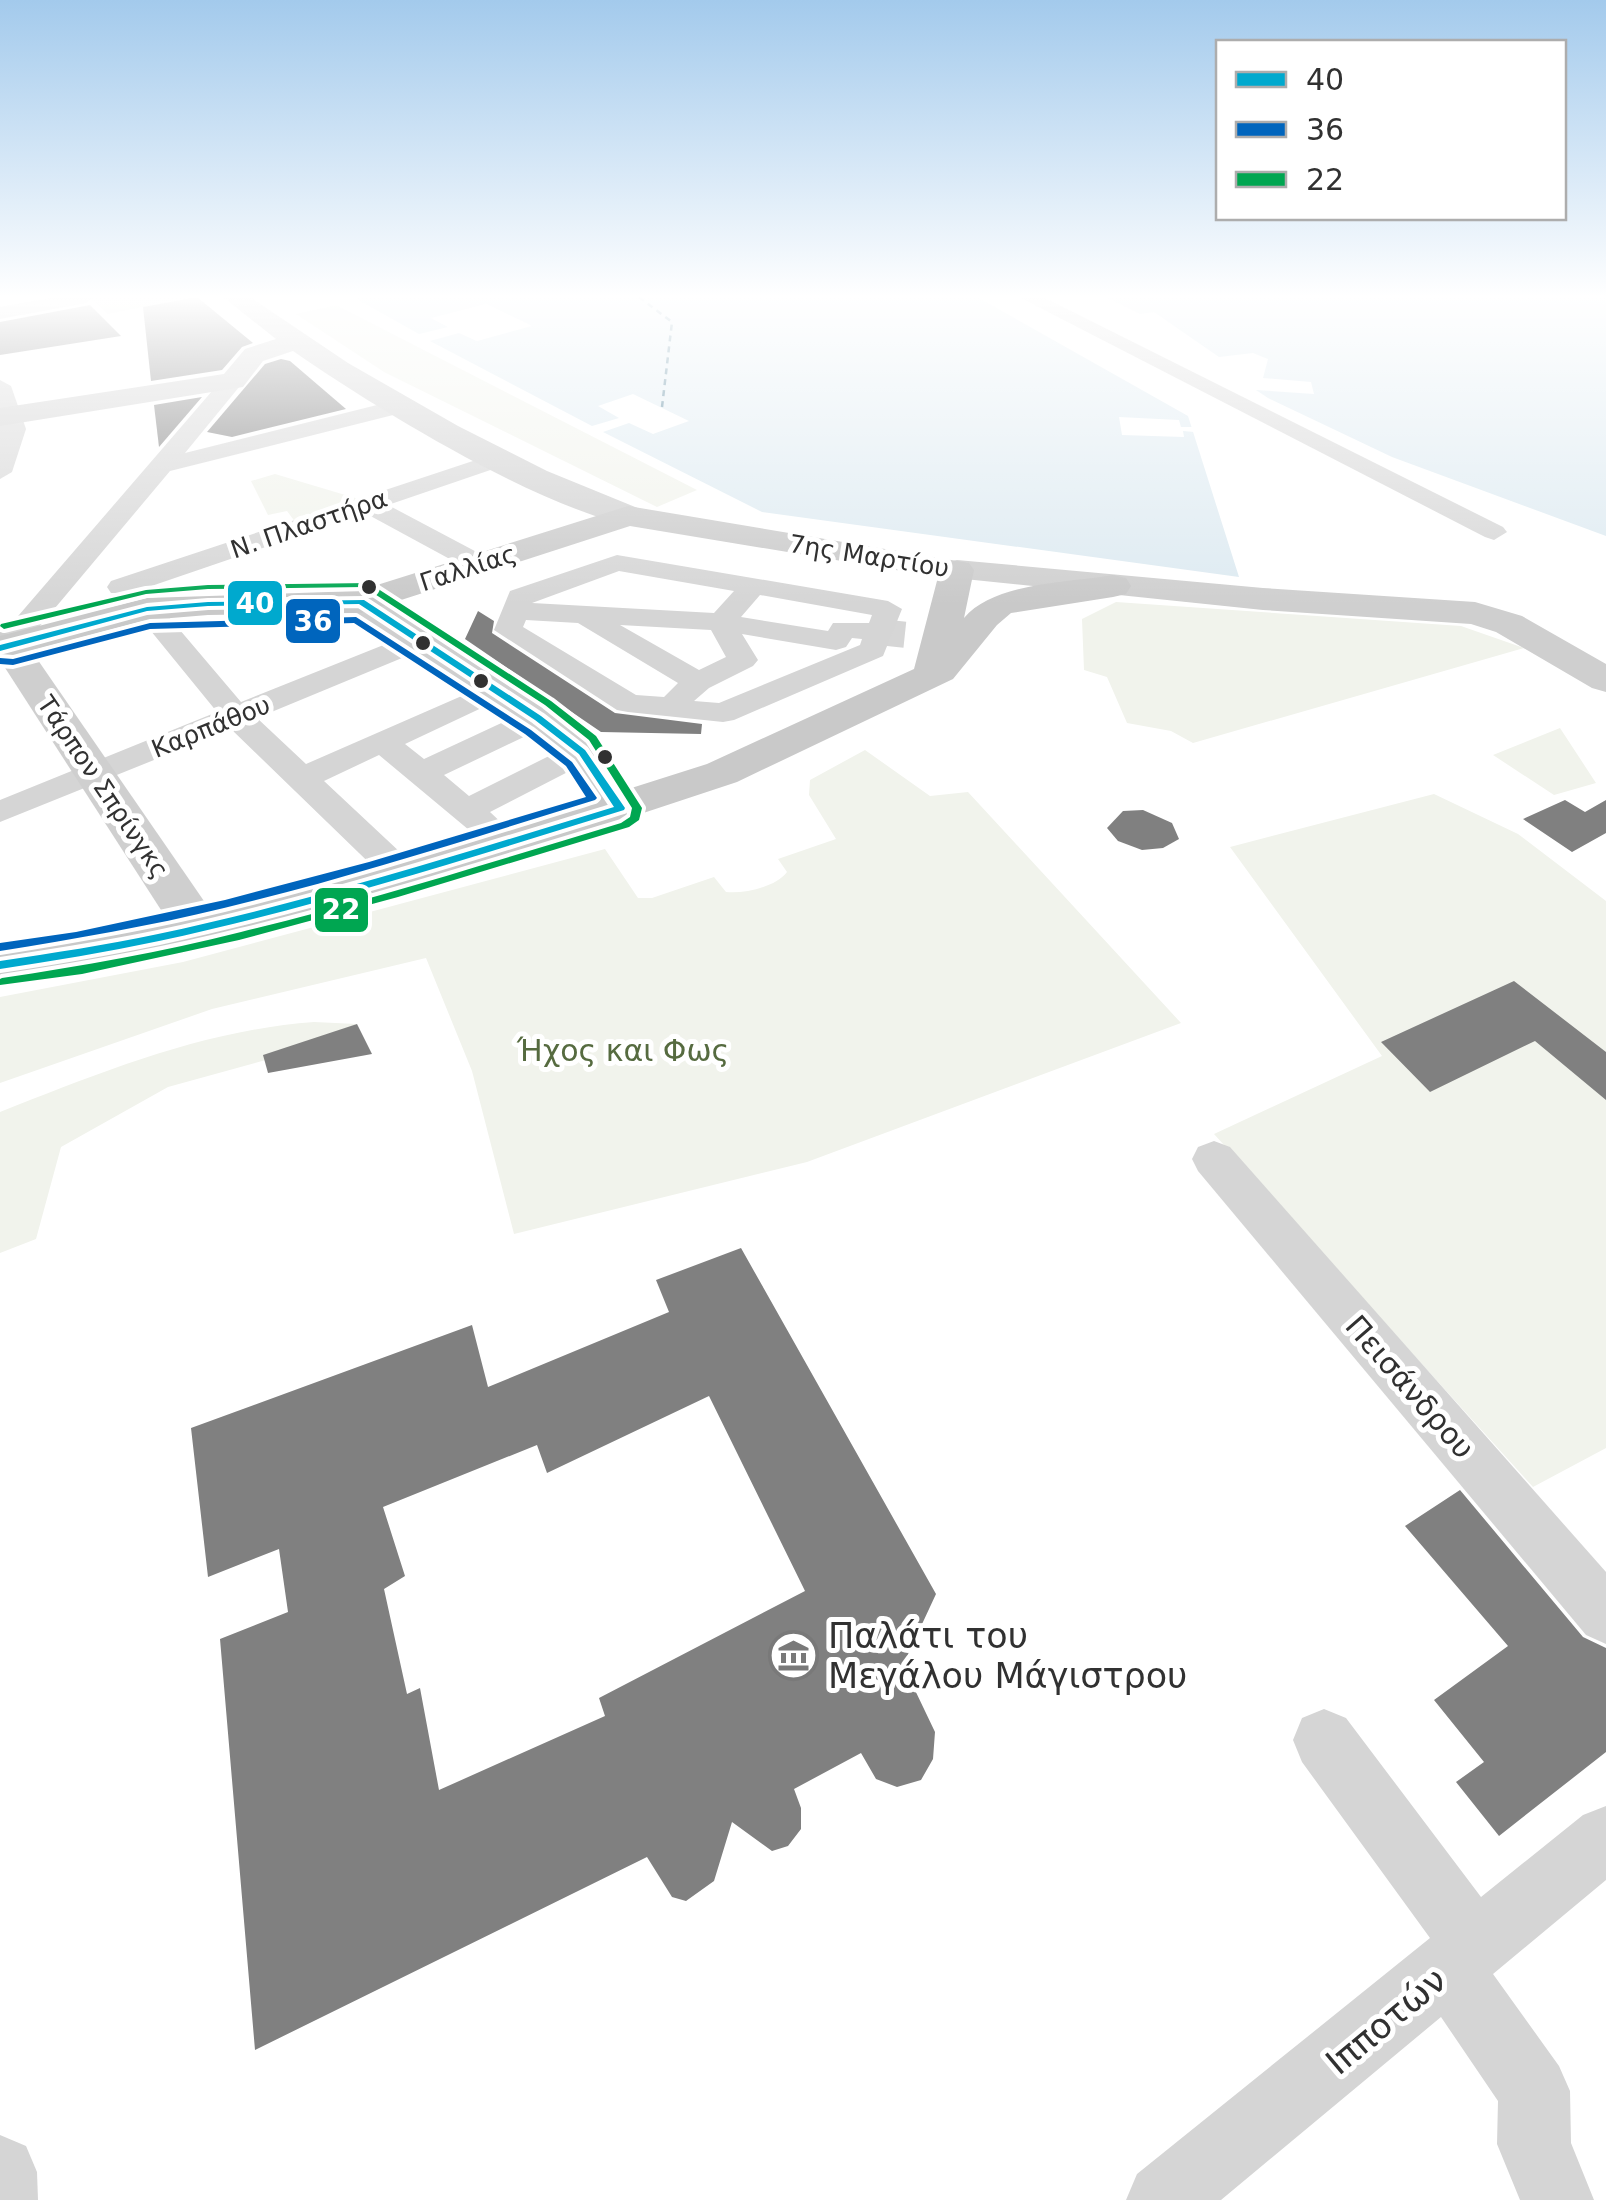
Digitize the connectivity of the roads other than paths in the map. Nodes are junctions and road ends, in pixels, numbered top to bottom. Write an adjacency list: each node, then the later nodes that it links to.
1 (112, 400): 6 (main road)
2 (218, 400): 8 (street)
3 (390, 400): 5 (main road, 7ης Μαρτίου)
4 (1232, 400): 12 (street)
5 (401, 406): 7 (main road, 7ης Μαρτίου); 8 (street)
6 (7, 416): 9 (street)
7 (497, 460): 10 (street, Ν. Πλαστήρα); 11 (main road, 7ης Μαρτίου)
8 (164, 465): 24 (street)
9 (0, 472)
10 (366, 504): 13 (street); 17 (street, Ν. Πλαστήρα)
11 (628, 516): 13 (main road, Γαλλίας); 14 (main road, 7ης Μαρτίου)
12 (1494, 532)
13 (479, 564): 18 (main road, Γαλλίας)
14 (957, 570): 15 (main road, 7ης Μαρτίου); 25 (main road)
15 (1113, 586): 25 (main road); 26 (main road, 7ης Μαρτίου)
16 (751, 588): 19 (street); 21 (street); 22 (street)
17 (134, 598): 18 (main road, Γαλλίας); 24 (main road, Γαλλίας); 30 (street)
18 (361, 602): 23 (main road)
19 (518, 611): 20 (street); 29 (street)
20 (581, 614): 21 (street); 27 (street)
21 (721, 622): 22 (street); 27 (street)
22 (874, 632): 29 (street)
23 (420, 640): 28 (main road); 30 (street, Καρπάθου)
24 (3, 645): 35 (main road, Τάρπον Σπρίνγκς)
25 (932, 675): 37 (main road)
26 (1606, 680)
27 (698, 682): 29 (street)
28 (496, 690): 31 (main road); 32 (street)
29 (671, 707)
30 (237, 717): 35 (street, Καρπάθου); 36 (street)
31 (538, 718): 33 (main road); 34 (street)
32 (383, 742): 34 (street); 36 (street)
33 (582, 752): 37 (main road); 38 (street)
34 (422, 773): 38 (street)
35 (92, 774): 39 (street, Καρπάθου); 42 (main road, Τάρπον Σπρίνγκς)
36 (303, 778): 41 (street)
37 (620, 808): 40 (main road)
38 (467, 810): 40 (street)
39 (0, 812)
40 (505, 842): 41 (main road)
41 (404, 876): 42 (main road)
42 (198, 930): 43 (main road)
43 (0, 965)
44 (1214, 1160): 45 (street, Πεισάνδρου)
45 (1606, 1615)
46 (1324, 1740): 48 (street)
47 (1606, 1838): 48 (street, Ιπποτών)
48 (1462, 1957): 51 (street, Ιπποτών); 52 (street)
49 (0, 2172): 50 (street)
50 (0, 2200)
51 (1163, 2200)
52 (1556, 2200)

